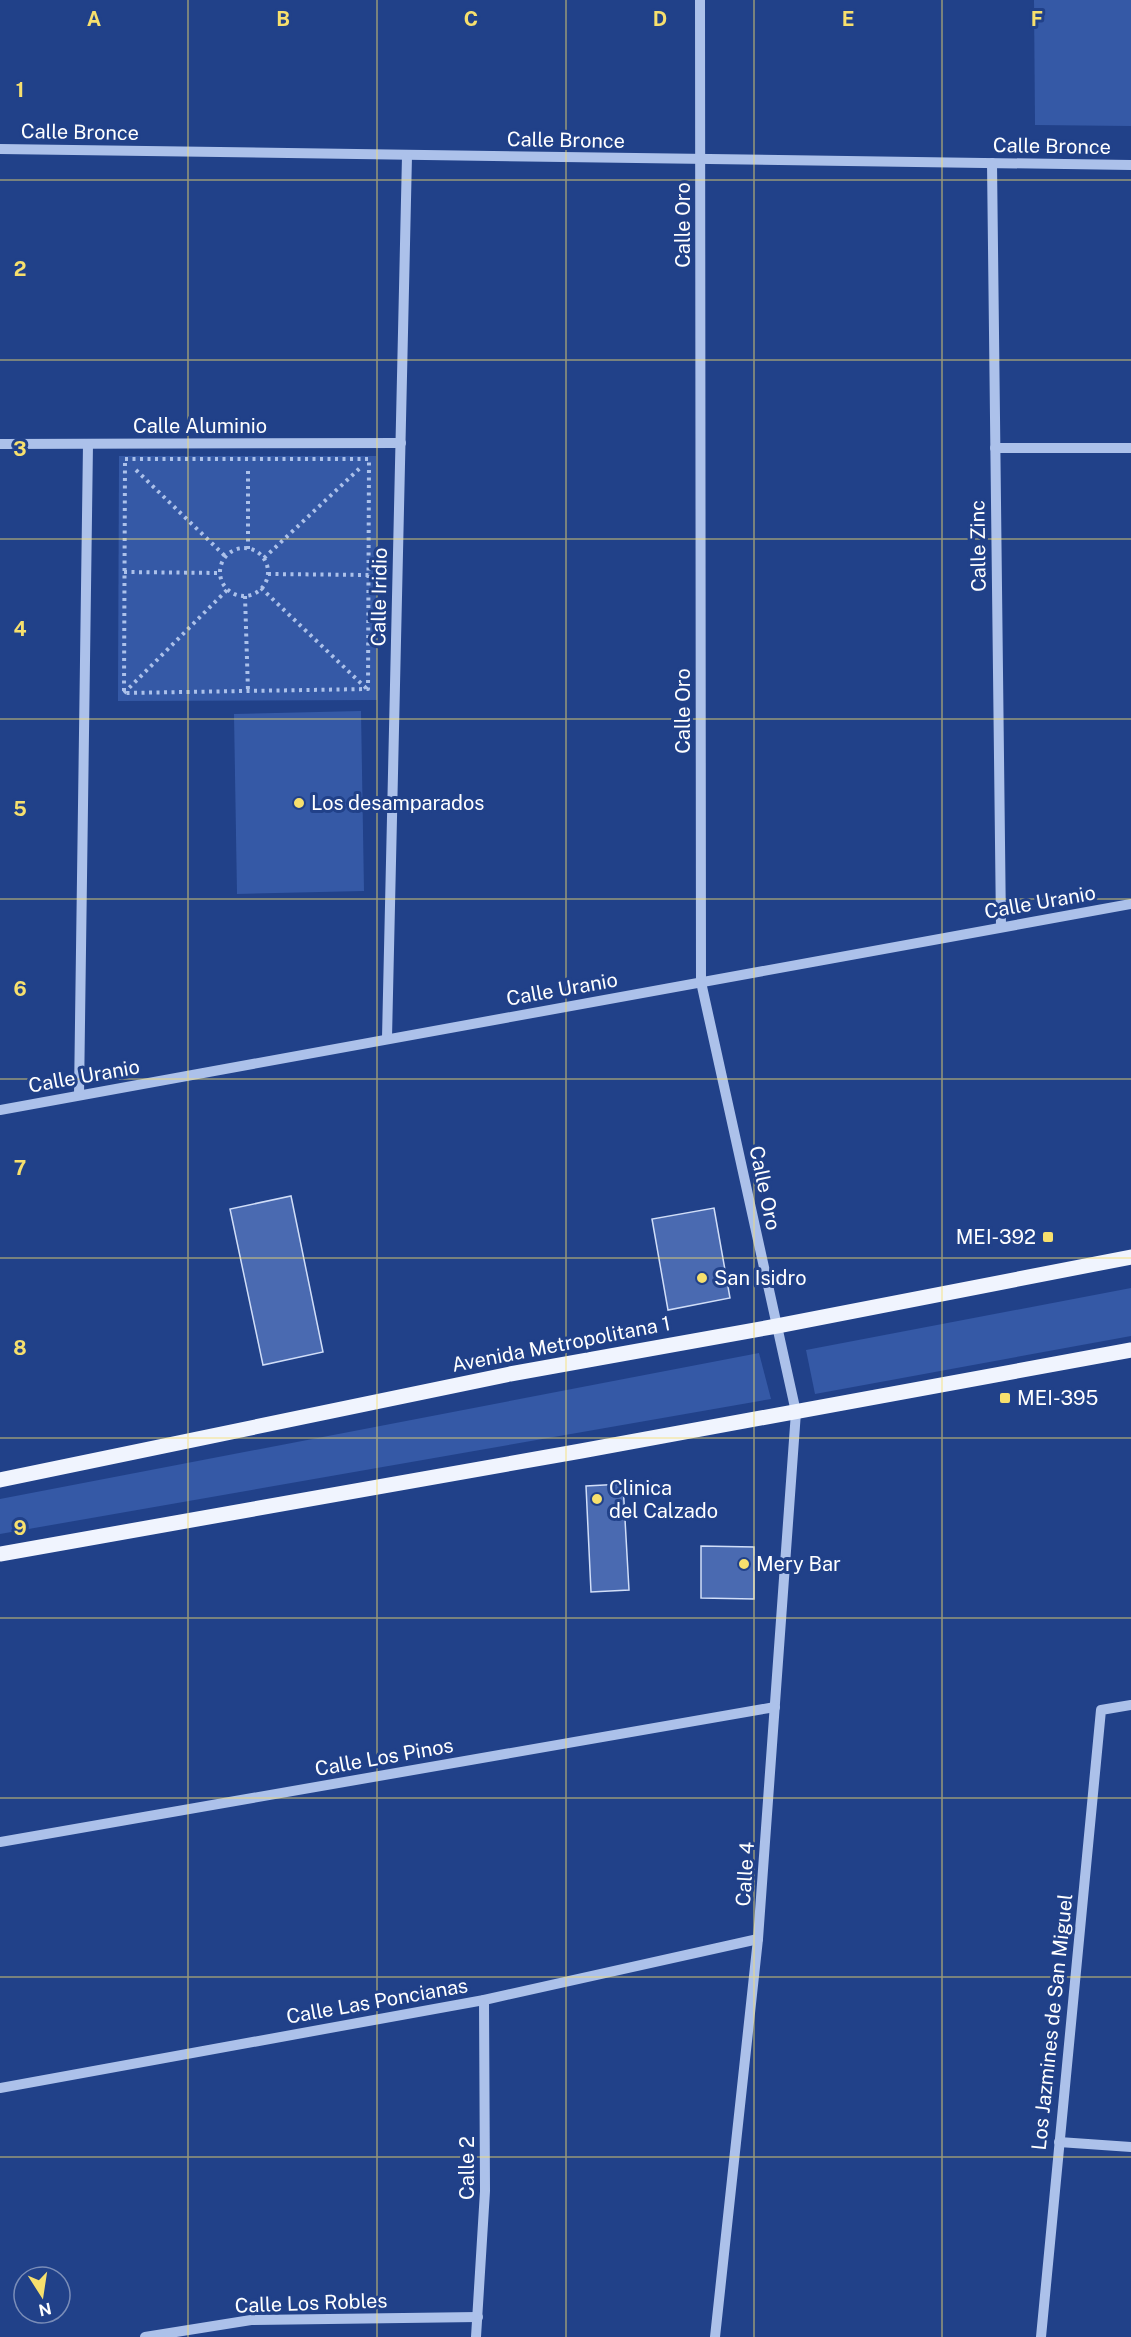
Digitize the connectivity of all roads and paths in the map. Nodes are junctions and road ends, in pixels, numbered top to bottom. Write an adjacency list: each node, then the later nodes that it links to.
1 (700, 0): 4 (street, Calle Oro)
2 (0, 149): 3 (street, Calle Bronce)
3 (407, 156): 4 (street, Calle Bronce); 7 (street, Calle Iridio)
4 (701, 160): 5 (street, Calle Bronce); 30 (street, Calle Oro)
5 (992, 163): 6 (street, Calle Bronce); 10 (street, Calle Zinc)
6 (1131, 165)
7 (401, 443): 9 (street, Calle Aluminio); 31 (street, Calle Iridio)
8 (0, 444): 9 (street, Calle Aluminio)
9 (88, 444): 32 (street)
10 (995, 448): 11 (street); 29 (street, Calle Zinc)
11 (1131, 448)
12 (125, 459): 13 (path); 16 (path); 18 (path)
13 (248, 459): 14 (path); 15 (path)
14 (369, 459): 17 (path); 21 (path)
15 (248, 549): 16 (path); 17 (path)
16 (226, 557): 19 (path)
17 (264, 558): 20 (path)
18 (124, 572): 19 (path); 27 (path)
19 (220, 573): 23 (path)
20 (268, 574): 21 (path); 22 (path)
21 (369, 575): 25 (path)
22 (261, 588): 24 (path); 25 (path)
23 (228, 589): 24 (path); 27 (path)
24 (245, 596): 26 (path)
25 (368, 689): 26 (path)
26 (248, 691): 27 (path)
27 (124, 693)
28 (1131, 904): 29 (street, Calle Uranio)
29 (1001, 927): 30 (street, Calle Uranio)
30 (701, 982): 31 (street, Calle Uranio); 35 (street, Calle Oro)
31 (387, 1038): 32 (street, Calle Uranio)
32 (79, 1095): 33 (street, Calle Uranio)
33 (0, 1110)
34 (1131, 1257): 35 (main road, Avenida Metropolitana 1)
35 (777, 1326): 37 (street, Calle Oro); 38 (main road, Avenida Metropolitana 1)
36 (1131, 1350): 37 (main road)
37 (795, 1412): 39 (main road); 41 (street, Calle 4)
38 (0, 1480)
39 (0, 1554)
40 (1131, 1705): 46 (street, Los Jazmines de San Miguel)
41 (775, 1707): 42 (street, Calle Los Pinos); 43 (street, Calle 4)
42 (0, 1842)
43 (758, 1939): 44 (street, Calle Las Poncianas); 51 (street, Calle 4)
44 (484, 2000): 45 (street, Calle Las Poncianas); 48 (street, Calle 2)
45 (0, 2088)
46 (1059, 2142): 47 (street); 52 (street, Los Jazmines de San Miguel)
47 (1131, 2147)
48 (478, 2317): 49 (street, Calle Los Robles); 50 (street, Calle 2)
49 (151, 2337)
50 (476, 2337)
51 (715, 2337)
52 (1041, 2337)

